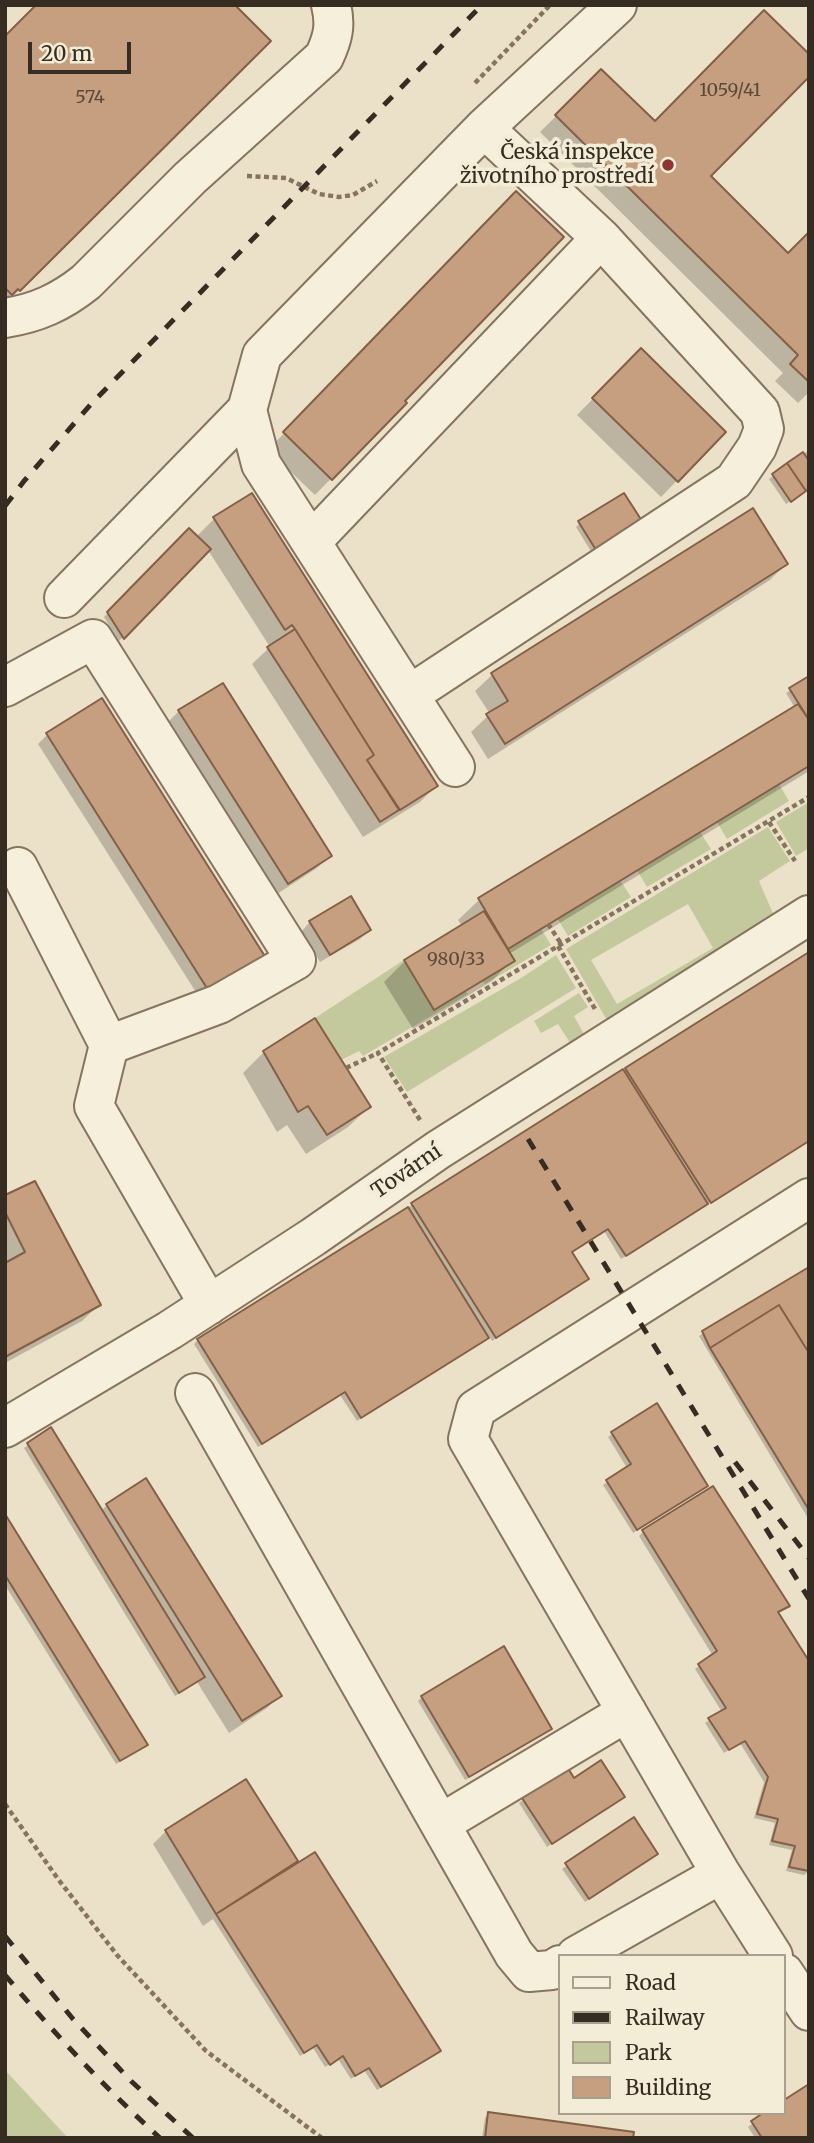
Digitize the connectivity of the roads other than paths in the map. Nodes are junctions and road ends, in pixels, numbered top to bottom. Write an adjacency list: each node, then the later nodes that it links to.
1 (331, 5): 5 (street)
2 (617, 5): 3 (street)
3 (484, 128): 4 (street); 6 (street)
4 (601, 239): 7 (street); 10 (street)
5 (5, 318)
6 (247, 410): 7 (street); 8 (street)
7 (311, 542): 10 (street)
8 (64, 598)
9 (5, 687): 14 (street)
10 (409, 695): 11 (street)
11 (456, 767)
12 (18, 867): 14 (street)
13 (809, 915): 16 (street, Tovární)
14 (109, 1045): 16 (street)
15 (809, 1198): 19 (street)
16 (209, 1305): 18 (street, Tovární)
17 (195, 1393): 20 (street)
18 (5, 1428)
19 (627, 1712): 20 (street); 21 (street)
20 (440, 1824): 24 (street)
21 (721, 1874): 22 (street); 23 (street)
22 (580, 1954)
23 (772, 1954)
24 (558, 1966)
25 (786, 1976): 26 (street)
26 (809, 2011)

